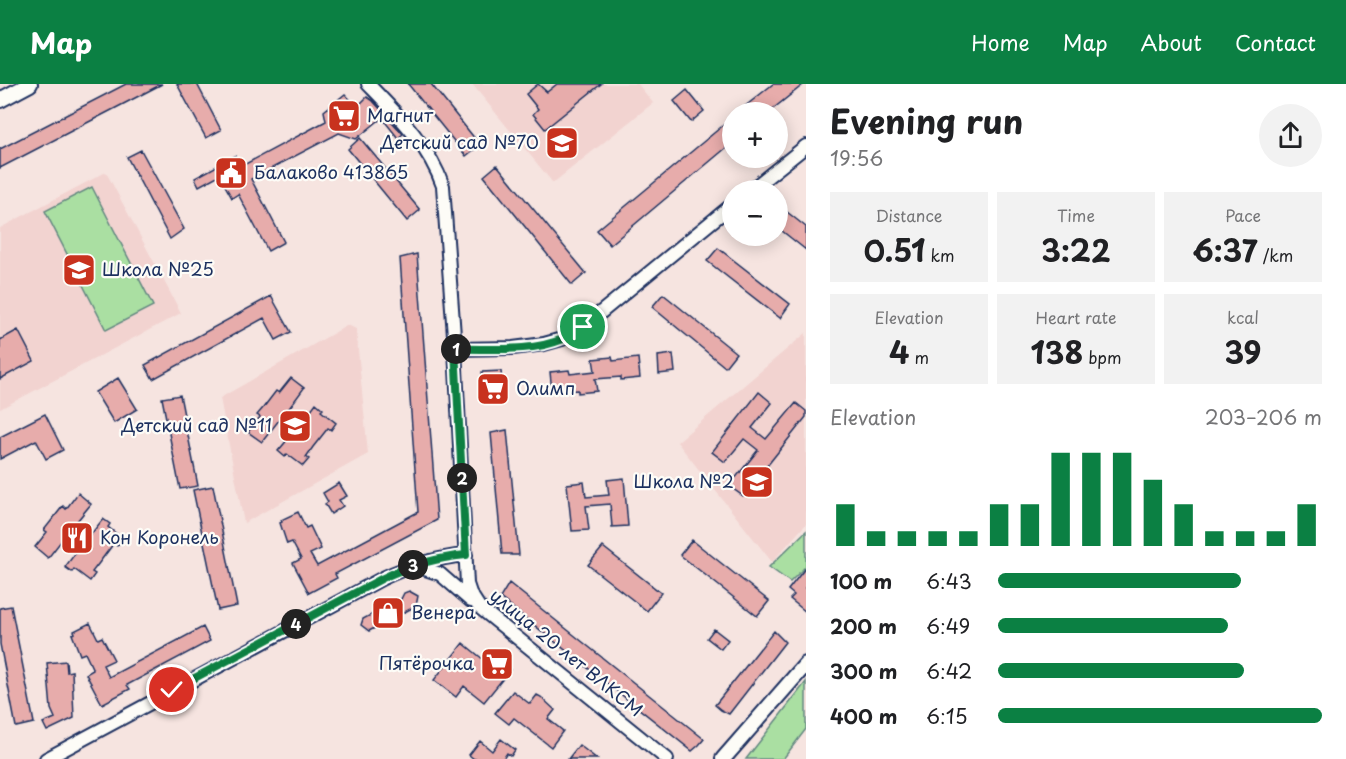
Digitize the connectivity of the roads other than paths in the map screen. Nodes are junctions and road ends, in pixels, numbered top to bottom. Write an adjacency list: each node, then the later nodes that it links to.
1 (30, 84): 3 (main road)
2 (368, 84): 7 (street, улица 20 лет ВЛКСМ)
3 (0, 100)
4 (806, 146): 5 (street)
5 (764, 180)
6 (722, 213): 7 (street)
7 (455, 349): 8 (street, улица 20 лет ВЛКСМ)
8 (466, 555): 9 (street); 10 (street, улица 20 лет ВЛКСМ)
9 (412, 565): 10 (street); 12 (street)
10 (479, 607): 13 (street, улица 20 лет ВЛКСМ)
11 (806, 664): 14 (main road)
12 (46, 759)
13 (667, 759)
14 (723, 759)

